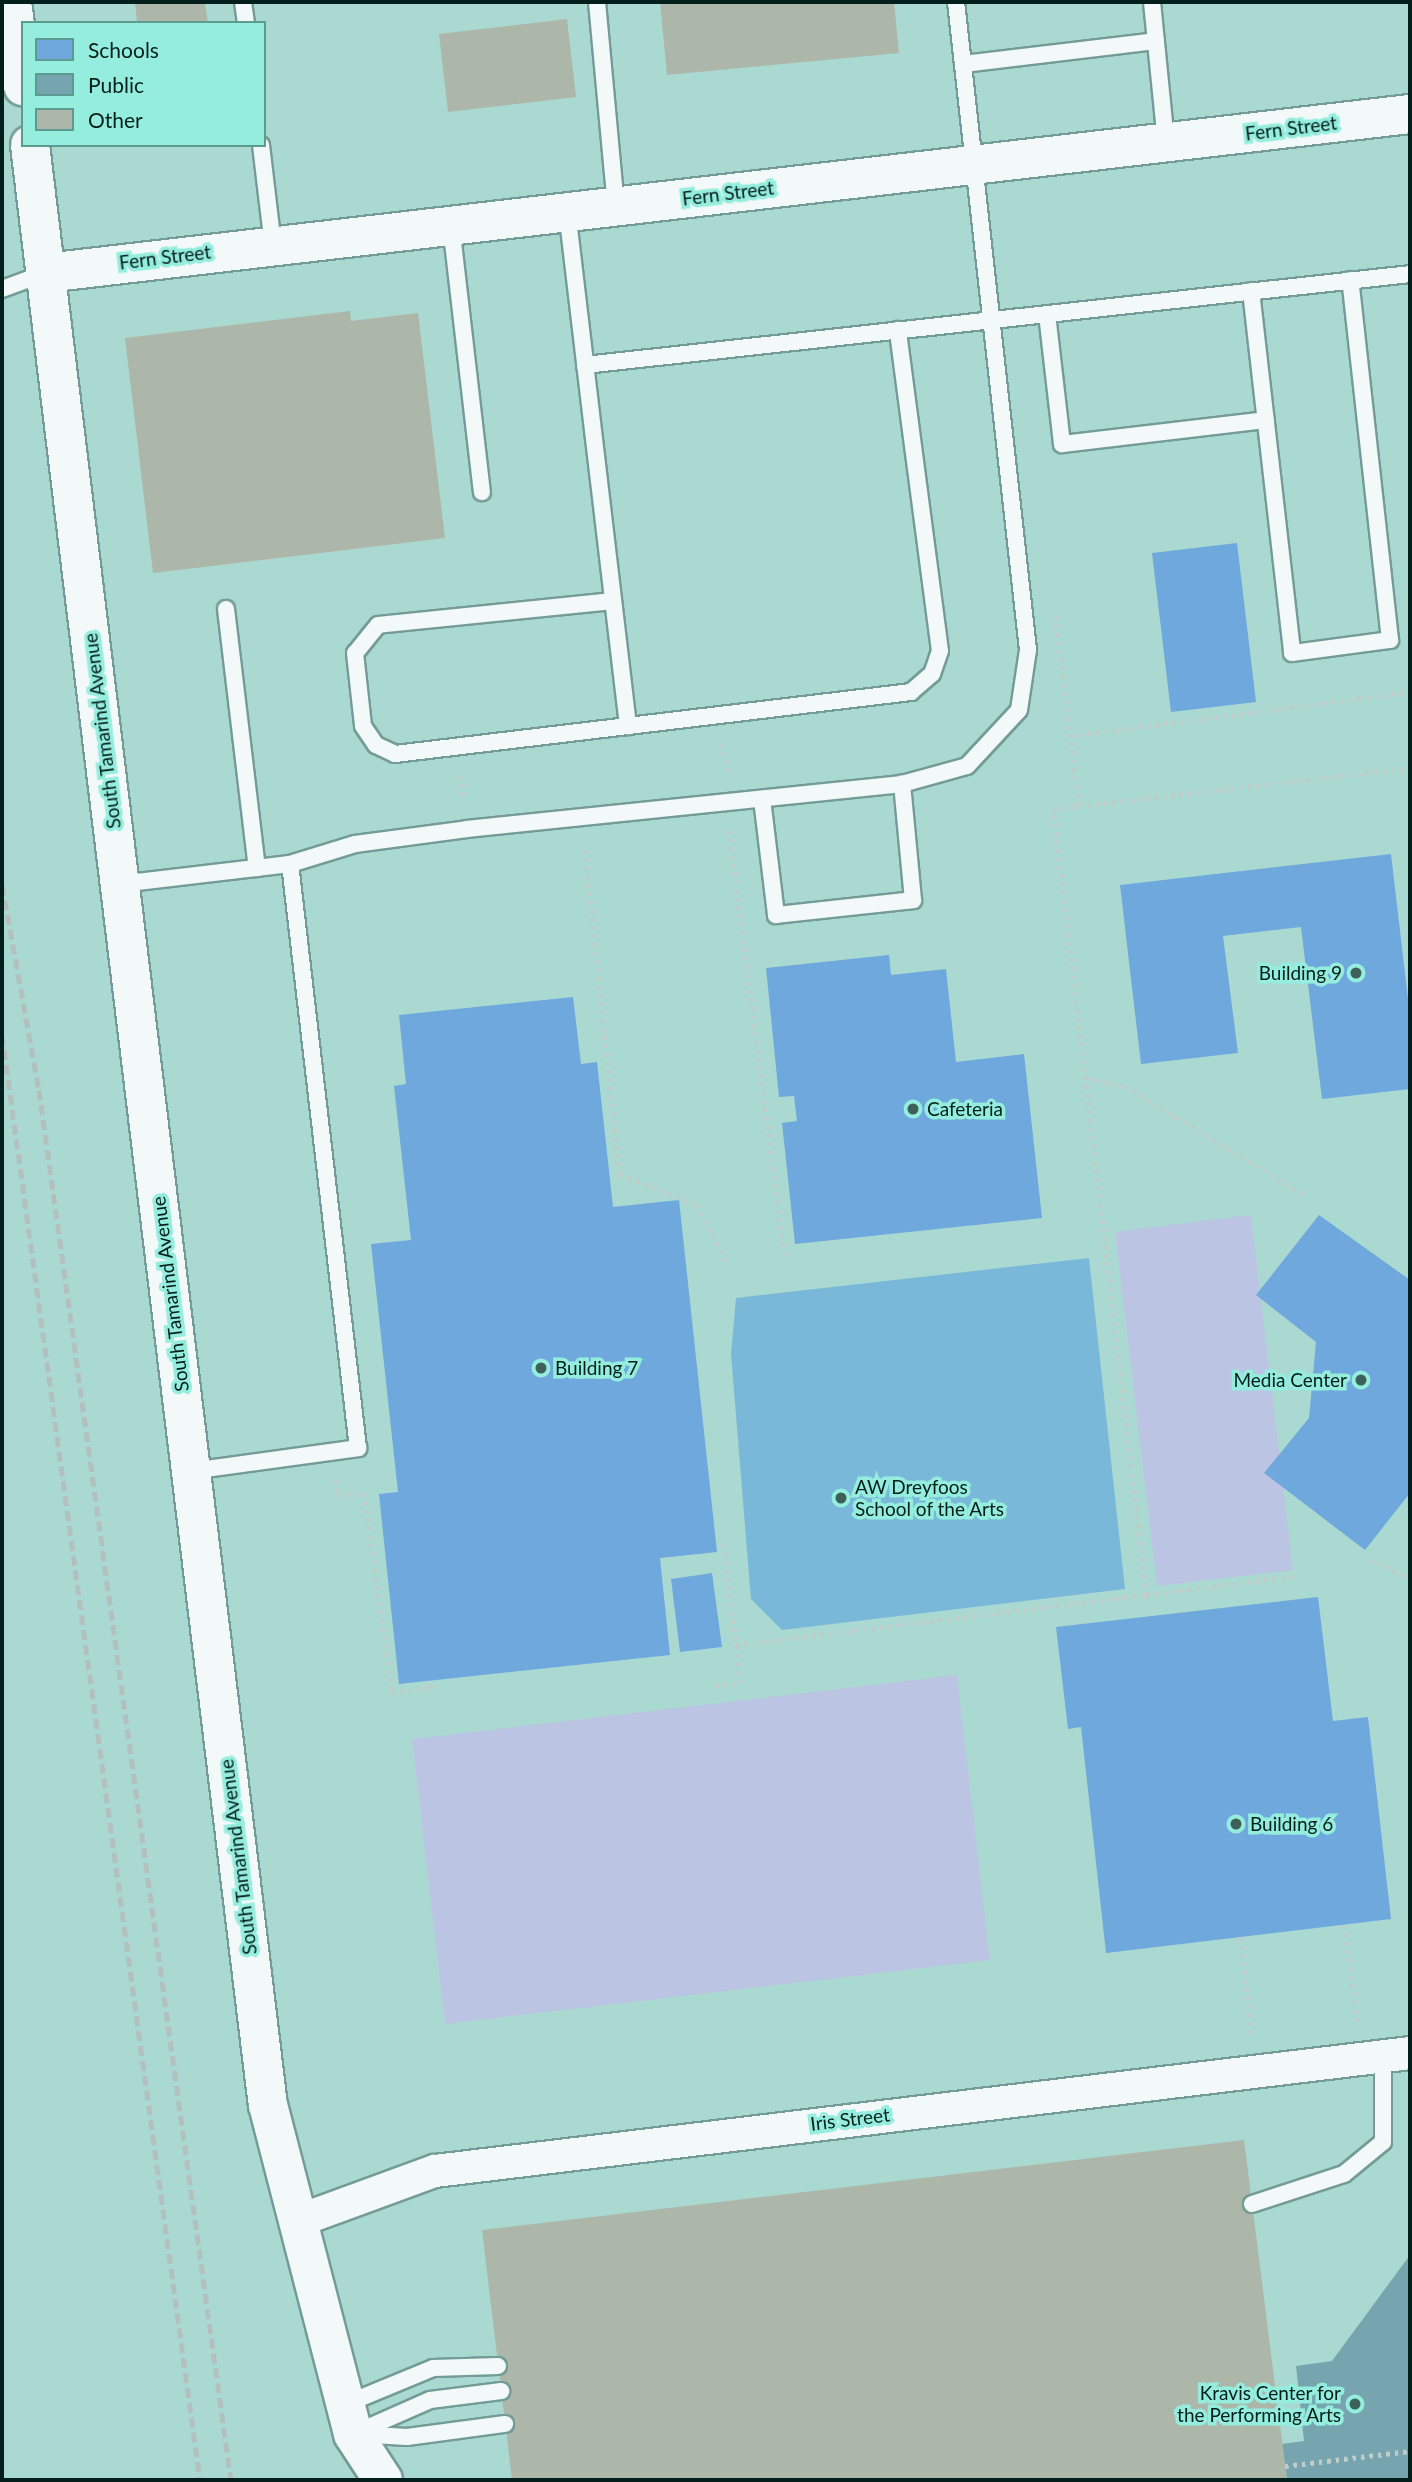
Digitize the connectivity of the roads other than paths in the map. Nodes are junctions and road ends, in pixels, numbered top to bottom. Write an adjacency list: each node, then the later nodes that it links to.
1 (12, 2): 9 (street)
2 (243, 2): 6 (lane)
3 (597, 2): 15 (lane)
4 (956, 2): 8 (lane)
5 (1152, 2): 7 (lane)
6 (246, 21)
7 (1156, 41): 8 (lane); 11 (lane)
8 (963, 64): 14 (lane)
9 (21, 71)
10 (1410, 114): 11 (street, Fern Street)
11 (1166, 142): 14 (street, Fern Street)
12 (30, 147): 19 (street, South Tamarind Avenue)
13 (261, 147): 18 (lane)
14 (974, 164): 15 (street, Fern Street); 25 (lane)
15 (616, 207): 16 (street, Fern Street)
16 (567, 211): 17 (street, Fern Street); 27 (lane)
17 (451, 225): 18 (street, Fern Street); 29 (lane)
18 (273, 245): 19 (street, Fern Street)
19 (46, 273): 22 (lane); 37 (street, South Tamarind Avenue)
20 (1410, 274): 21 (lane)
21 (1350, 280): 23 (lane); 28 (lane)
22 (2, 289)
23 (1251, 291): 24 (lane); 28 (lane)
24 (1046, 314): 25 (lane); 28 (lane)
25 (991, 320): 26 (lane); 33 (lane)
26 (898, 330): 27 (lane); 32 (lane)
27 (585, 365): 30 (lane)
28 (1266, 420)
29 (482, 492)
30 (613, 601): 32 (lane); 32 (lane)
31 (226, 610): 36 (lane)
32 (628, 726)
33 (902, 784): 34 (lane); 34 (lane)
34 (762, 799): 35 (lane)
35 (290, 864): 36 (lane); 38 (lane)
36 (257, 868): 37 (lane)
37 (120, 884): 38 (street, South Tamarind Avenue)
38 (191, 1471): 41 (street, South Tamarind Avenue)
39 (1396, 2055): 40 (lane); 41 (street, Iris Street)
40 (1252, 2204)
41 (298, 2221): 44 (street, South Tamarind Avenue)
42 (498, 2366): 44 (lane)
43 (501, 2391): 44 (lane)
44 (349, 2419): 45 (lane); 46 (street, South Tamarind Avenue); 47 (street, South Tamarind Avenue)
45 (505, 2424)
46 (349, 2480)
47 (383, 2480)

